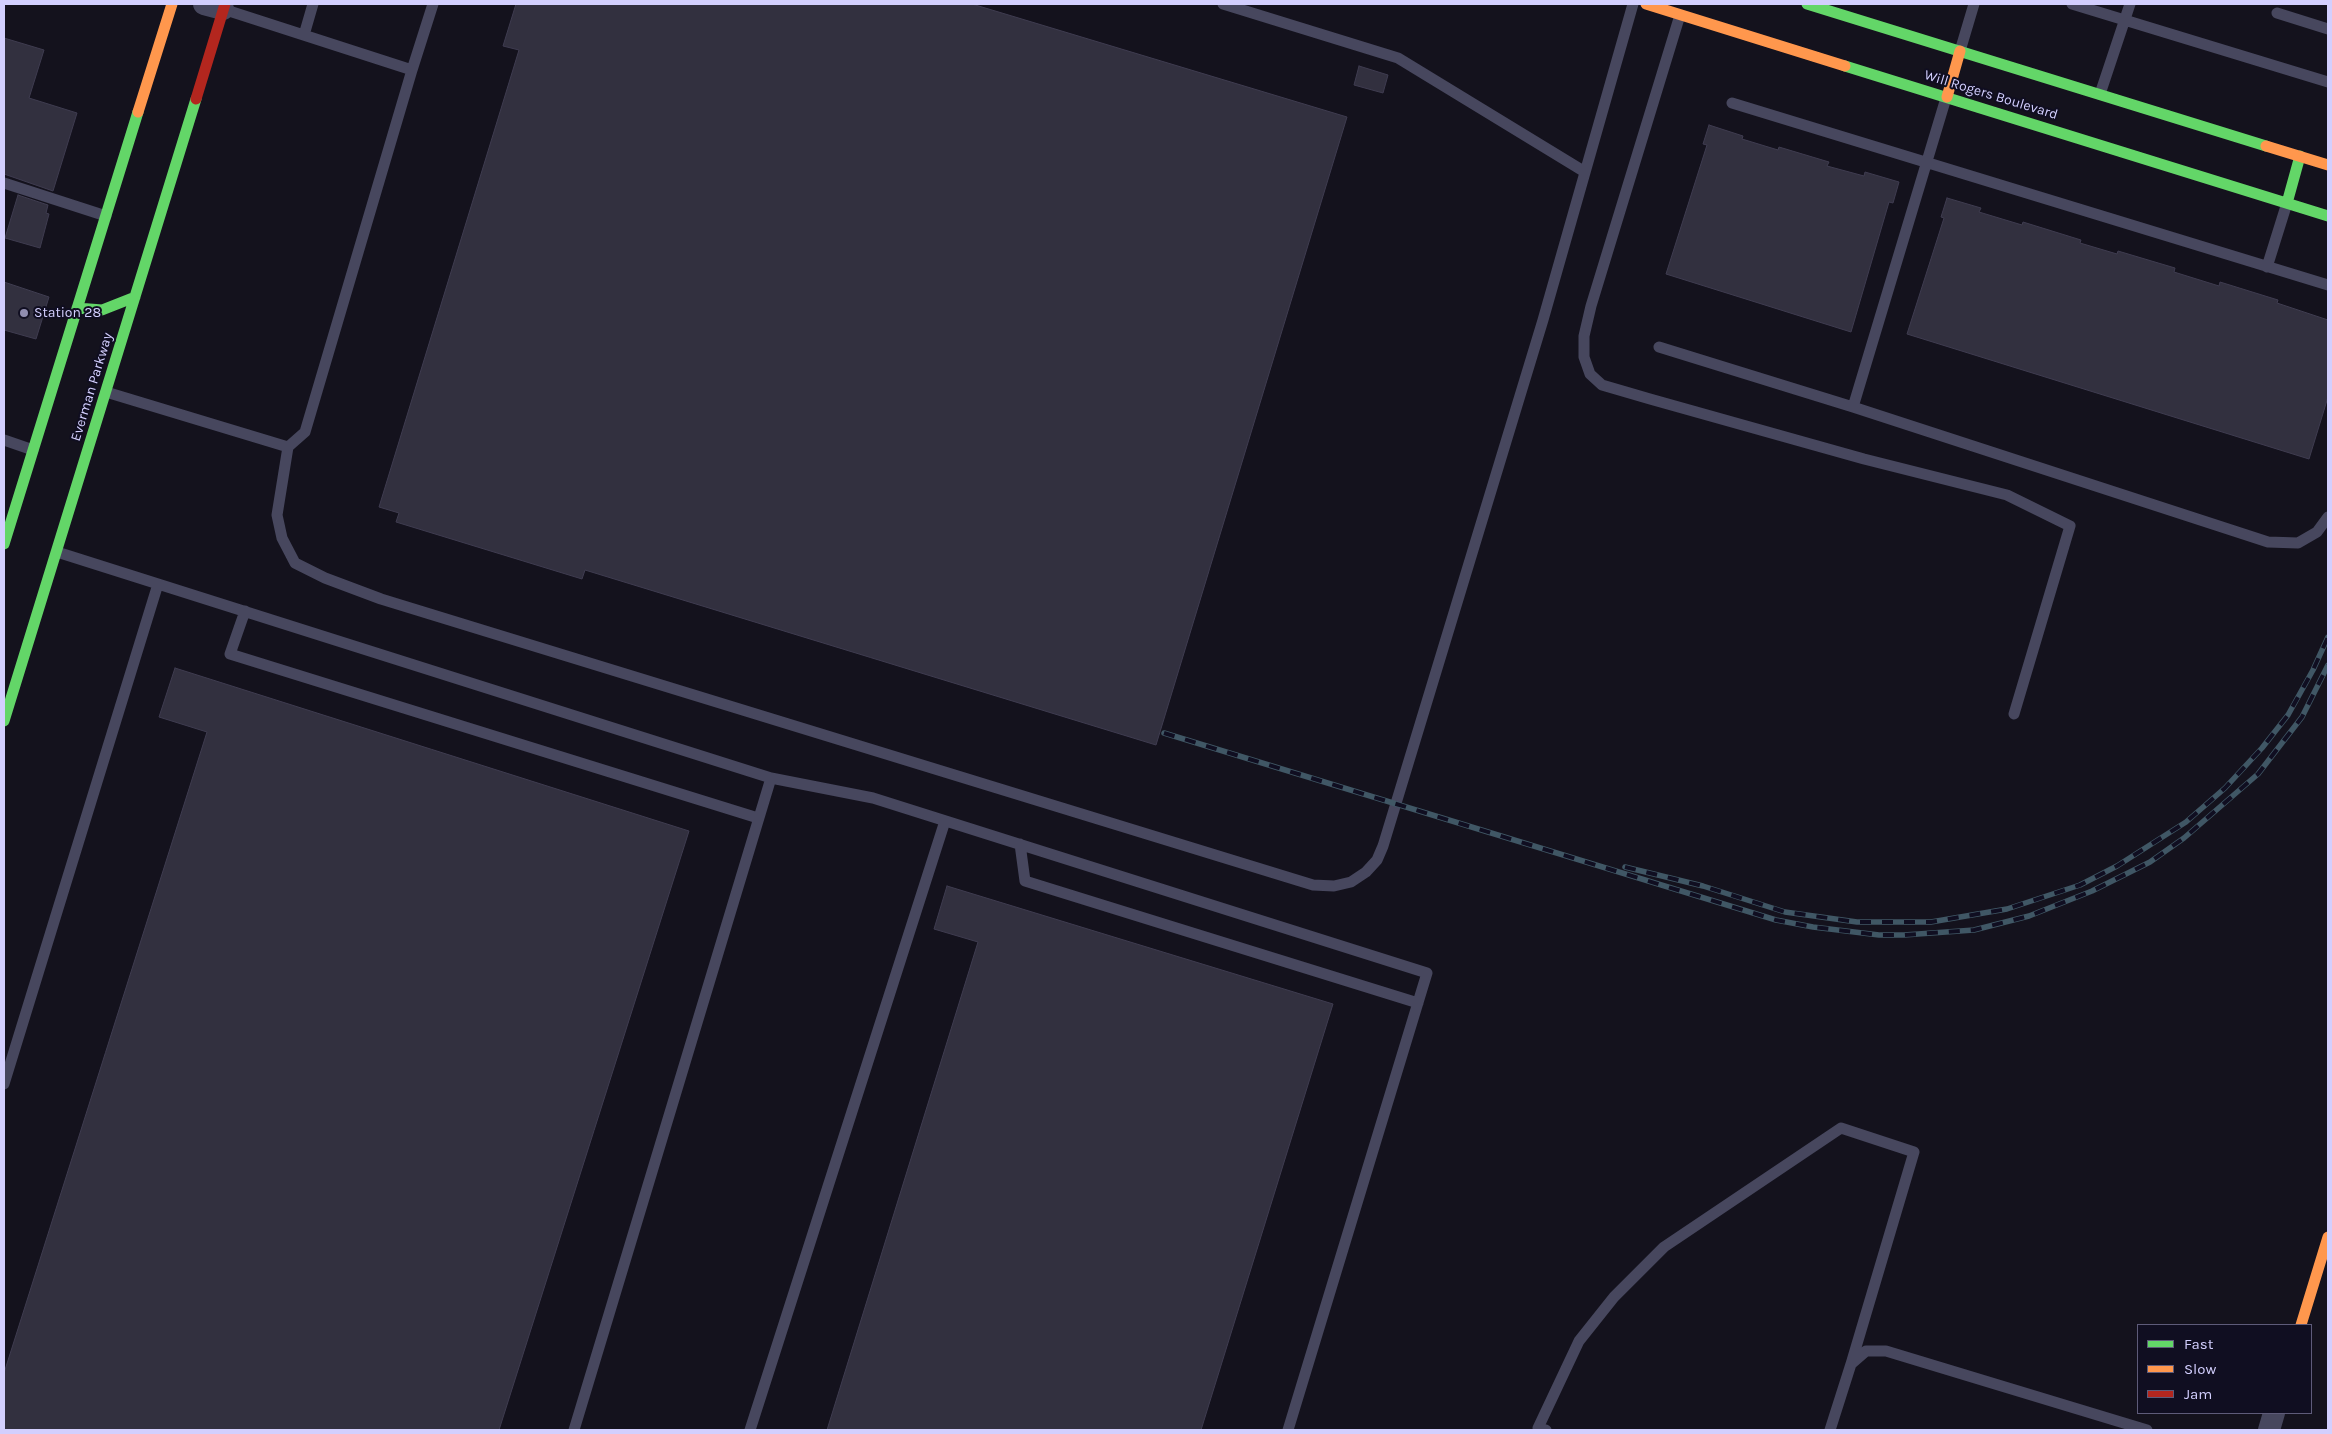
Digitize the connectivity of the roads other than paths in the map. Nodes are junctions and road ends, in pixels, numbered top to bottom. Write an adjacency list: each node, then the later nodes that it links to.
1 (172, 4): 29 (main road)
2 (313, 4): 16 (lane)
3 (433, 4): 18 (lane)
4 (1223, 4): 26 (lane)
5 (1633, 4): 26 (lane)
6 (1646, 4): 12 (main road, Will Rogers Boulevard)
7 (1807, 4): 17 (main road)
8 (1974, 4): 17 (lane)
9 (2072, 4): 14 (lane)
10 (2130, 4): 14 (lane)
11 (217, 6): 16 (lane); 33 (main road, Everman Parkway)
12 (1680, 14): 21 (main road, Will Rogers Boulevard); 46 (lane)
13 (2277, 14): 15 (lane)
14 (2125, 20): 19 (lane); 20 (lane)
15 (2328, 29)
16 (304, 35): 18 (lane)
17 (1960, 51): 20 (main road); 21 (main road)
18 (412, 70): 39 (lane)
19 (2328, 82)
20 (2100, 94): 23 (main road)
21 (1947, 97): 24 (lane); 28 (main road, Will Rogers Boulevard)
22 (1732, 102): 24 (lane)
23 (2300, 156): 25 (main road); 28 (main road)
24 (1927, 160): 31 (lane); 37 (lane)
25 (2328, 165)
26 (1585, 172): 39 (lane)
27 (4, 182): 29 (lane)
28 (2286, 203): 30 (main road, Will Rogers Boulevard); 31 (lane)
29 (106, 216): 34 (main road)
30 (2328, 216)
31 (2267, 267): 32 (lane)
32 (2328, 285)
33 (135, 297): 34 (main road); 36 (main road, Everman Parkway)
34 (77, 308): 40 (main road)
35 (1659, 347): 37 (lane)
36 (106, 392): 39 (lane); 43 (main road, Everman Parkway)
37 (1853, 407): 41 (lane)
38 (4, 440): 40 (lane)
39 (288, 447)
40 (33, 450): 42 (main road)
41 (2328, 517)
42 (4, 544)
43 (56, 552): 44 (lane); 47 (main road, Everman Parkway)
44 (158, 584): 45 (lane); 53 (lane)
45 (245, 611): 48 (lane); 49 (lane)
46 (2014, 714)
47 (4, 721)
48 (771, 778): 49 (lane); 50 (lane)
49 (758, 818): 59 (lane)
50 (946, 821): 51 (lane); 60 (lane)
51 (1020, 844): 52 (lane); 52 (lane)
52 (1418, 1003): 61 (lane)
53 (4, 1084)
54 (2328, 1237): 55 (main road)
55 (2301, 1324)
56 (1851, 1364): 58 (lane); 62 (lane); 63 (lane)
57 (2274, 1414): 65 (street)
58 (2133, 1428): 64 (lane)
59 (574, 1430)
60 (750, 1430)
61 (1288, 1430)
62 (1546, 1430)
63 (1830, 1430)
64 (2147, 1430)
65 (2269, 1430)

